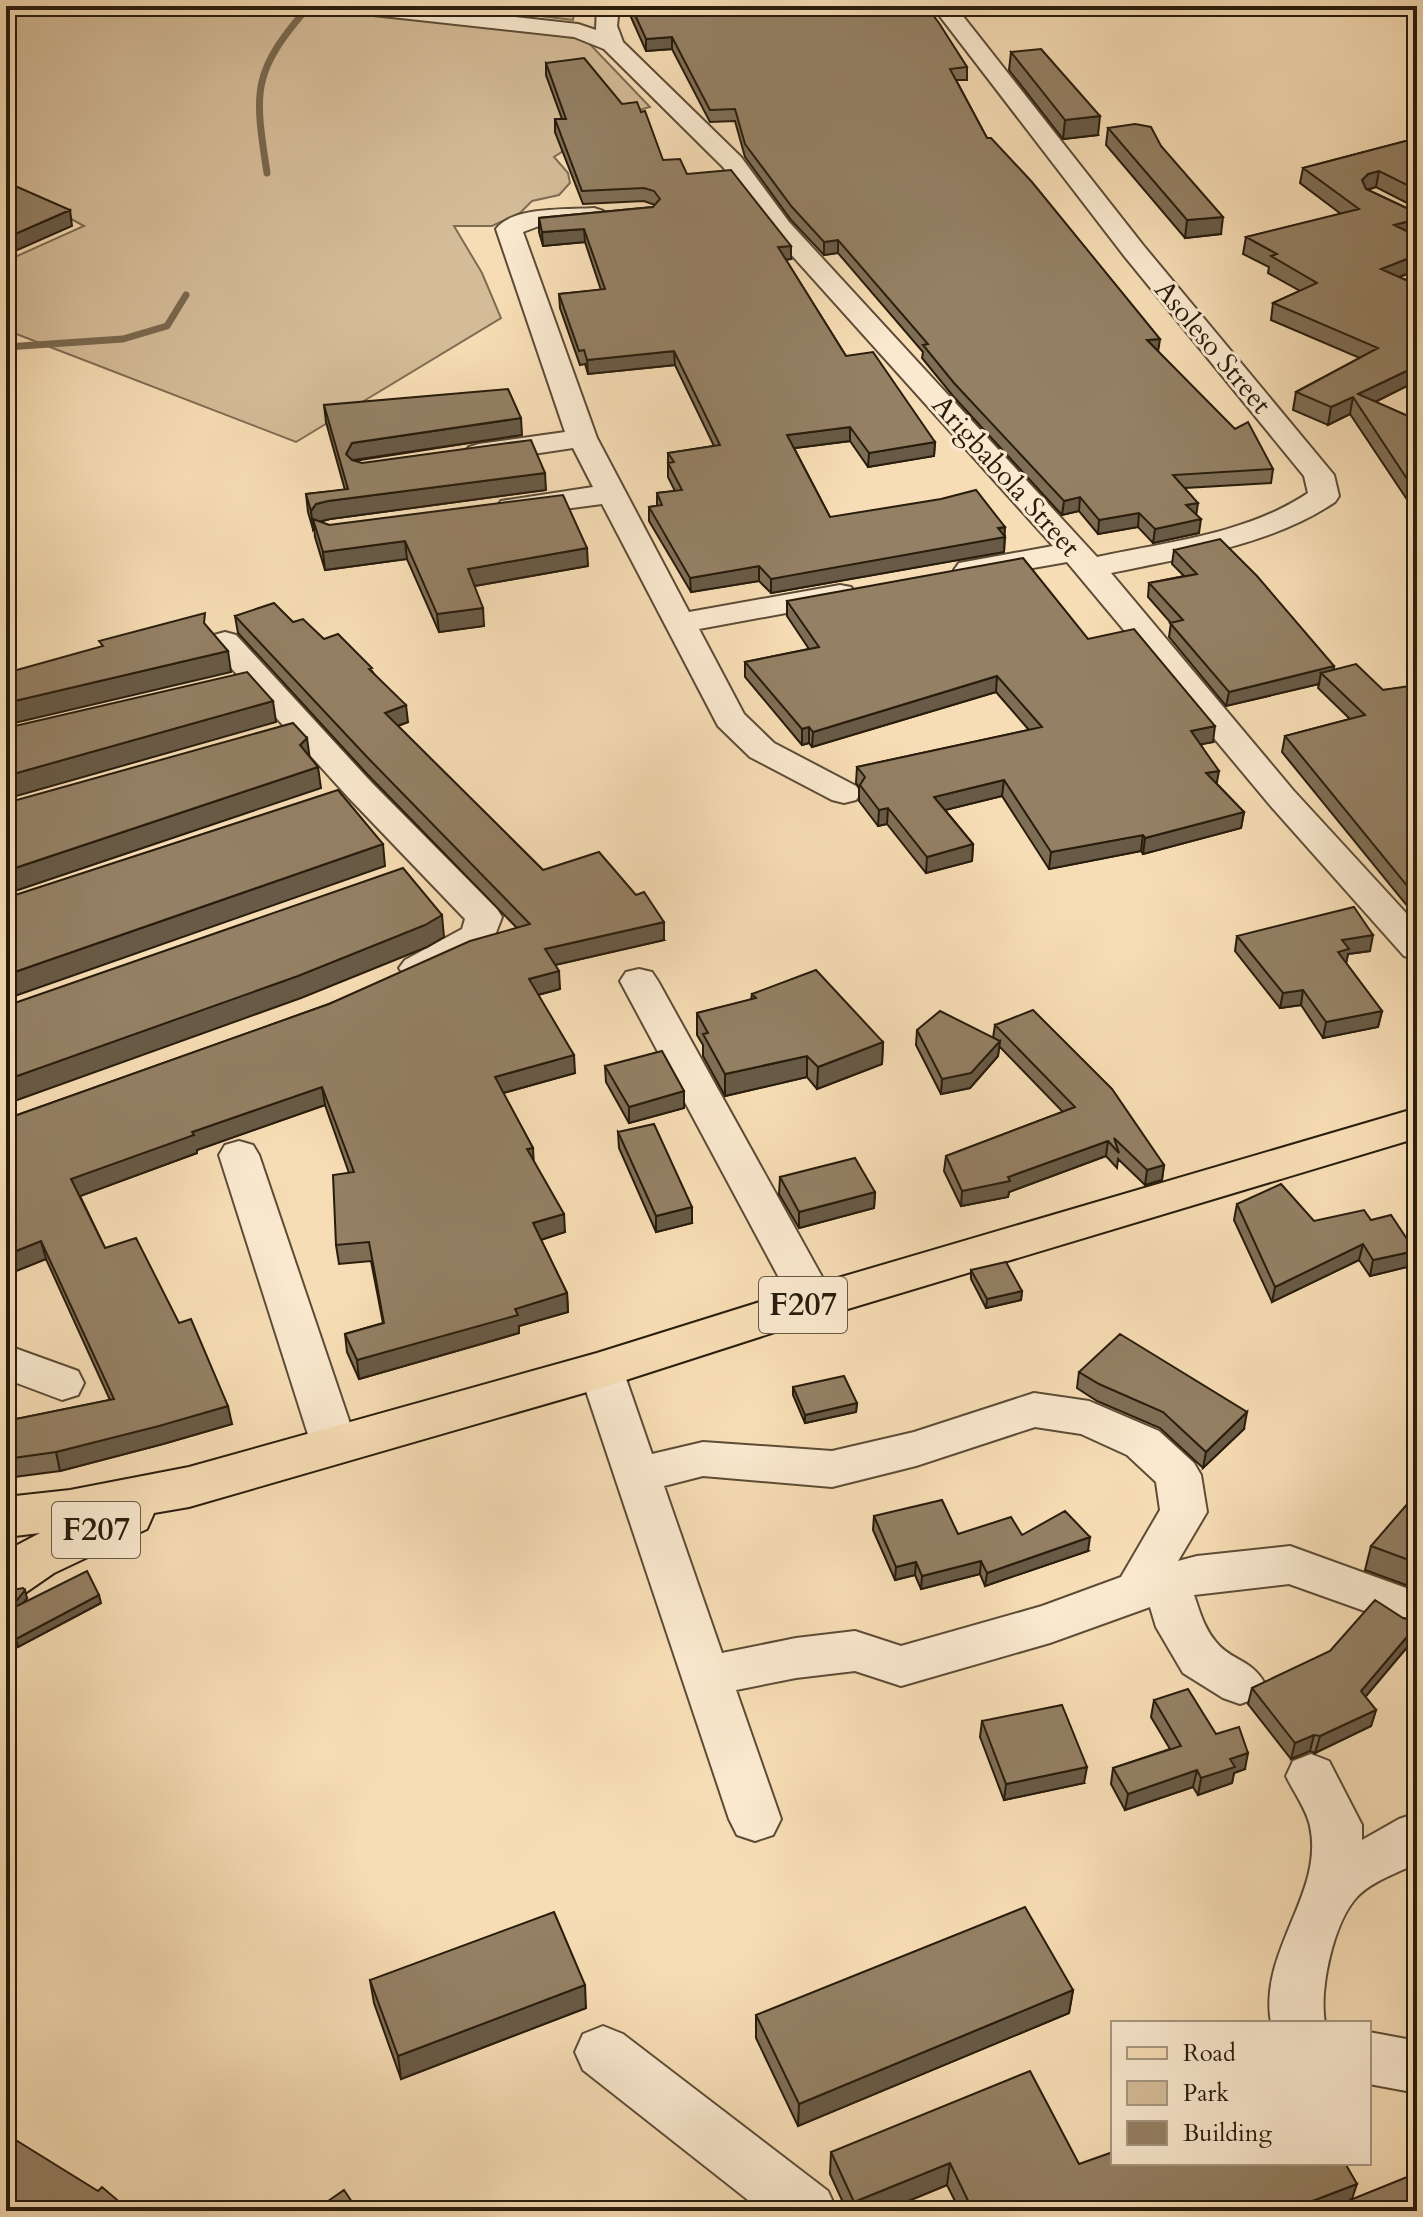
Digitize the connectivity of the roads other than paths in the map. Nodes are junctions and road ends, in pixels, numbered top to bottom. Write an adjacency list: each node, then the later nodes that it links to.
1 (355, 6): 4 (street)
2 (608, 6): 4 (street)
3 (943, 6): 10 (street, Asoleso Street)
4 (612, 44): 10 (street, Arigbabola Street)
5 (614, 214): 6 (street)
6 (582, 438): 7 (street); 8 (street)
7 (458, 456)
8 (611, 494): 9 (street); 13 (street)
9 (486, 510)
10 (1082, 560): 11 (street); 18 (street, Arigbabola Street)
11 (937, 576)
12 (877, 587): 13 (street)
13 (679, 623): 15 (street)
14 (225, 642): 16 (street)
15 (844, 793)
16 (435, 864): 17 (street); 19 (street)
17 (390, 879)
18 (1417, 948)
19 (385, 981)
20 (639, 981): 23 (street)
21 (1415, 1126): 23 (main road, F207)
22 (239, 1155): 27 (street)
23 (814, 1302): 25 (main road, F207)
24 (6, 1361): 26 (street)
25 (601, 1370): 27 (main road, F207); 28 (street)
26 (62, 1383)
27 (334, 1444): 29 (main road, F207)
28 (637, 1475): 32 (street); 34 (street)
29 (189, 1487): 30 (main road, F207); 31 (main road, F207)
30 (6, 1517)
31 (6, 1578)
32 (1152, 1587): 33 (street); 34 (street); 35 (street)
33 (1417, 1618)
34 (707, 1676): 37 (street)
35 (1240, 1684)
36 (1311, 1776): 39 (street)
37 (755, 1819)
38 (1417, 1835): 39 (street)
39 (1337, 1881): 40 (street)
40 (1297, 2021)
41 (603, 2052): 44 (street)
42 (1371, 2058): 43 (street)
43 (1417, 2067)
44 (804, 2210)

